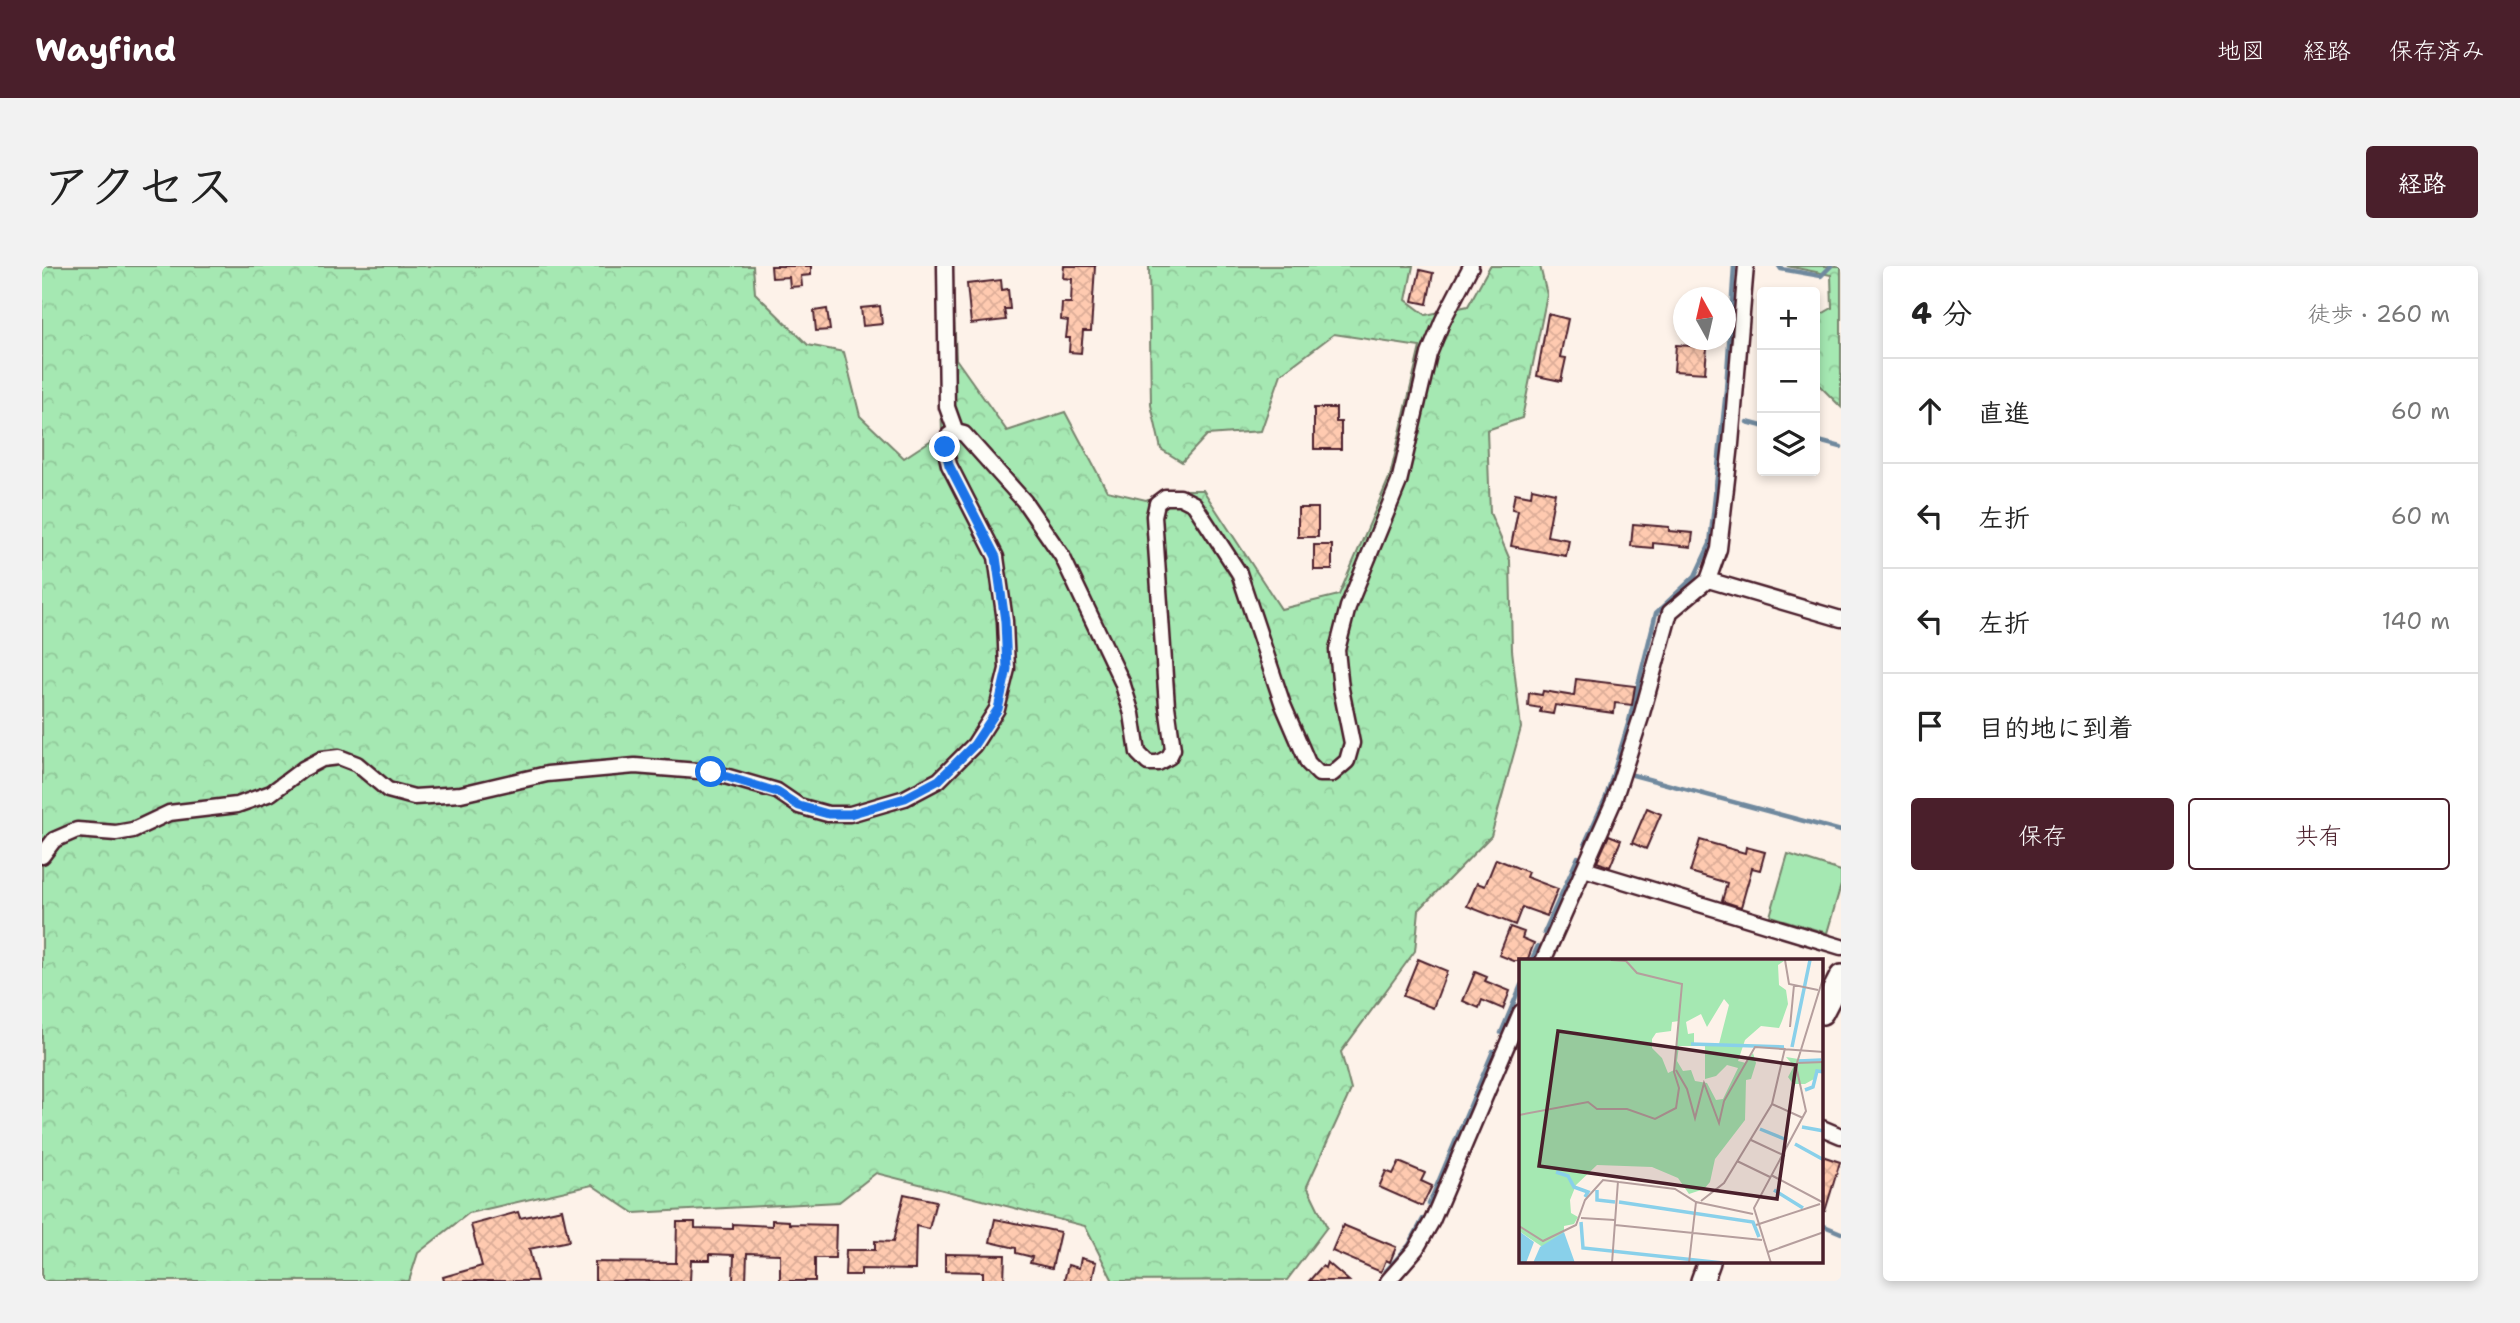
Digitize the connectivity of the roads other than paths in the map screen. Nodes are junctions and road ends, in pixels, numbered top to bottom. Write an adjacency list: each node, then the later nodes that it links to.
1 (945, 266): 4 (street)
2 (1471, 266): 4 (street)
3 (1746, 266): 5 (street)
4 (956, 432): 7 (street)
5 (1708, 580): 6 (street); 8 (street)
6 (1841, 619)
7 (42, 856)
8 (1584, 869): 9 (street); 10 (street)
9 (1841, 947)
10 (1544, 959)
11 (1841, 976): 12 (main road)
12 (1824, 1009)
13 (1519, 1022): 14 (street)
14 (1514, 1046): 18 (street)
15 (1824, 1129): 16 (street)
16 (1841, 1136)
17 (1708, 1264): 19 (main road)
18 (1388, 1281)
19 (1702, 1281)

